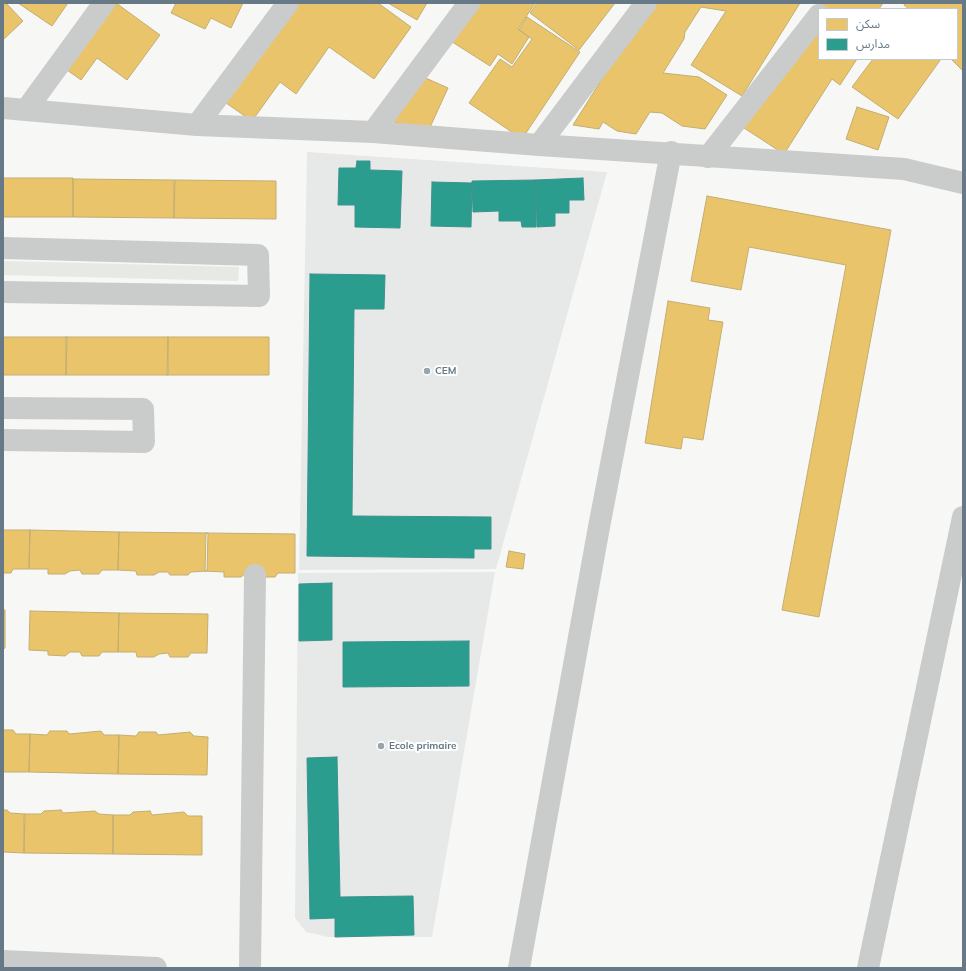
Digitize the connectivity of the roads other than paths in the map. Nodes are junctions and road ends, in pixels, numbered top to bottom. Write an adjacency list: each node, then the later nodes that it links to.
1 (104, 3): 7 (street)
2 (288, 3): 8 (street)
3 (469, 3): 9 (street)
4 (646, 3): 10 (street)
5 (818, 16): 12 (street)
6 (3, 108): 7 (street)
7 (26, 110): 8 (street)
8 (197, 125): 9 (street)
9 (373, 132): 10 (street)
10 (539, 145): 11 (street)
11 (671, 152): 12 (street); 23 (street)
12 (708, 157): 13 (street)
13 (961, 181)
14 (3, 248): 15 (street)
15 (3, 292)
16 (3, 408): 17 (street)
17 (3, 440)
18 (963, 517): 24 (street)
19 (255, 576): 22 (street)
20 (3, 961): 21 (street)
21 (156, 968)
22 (250, 968)
23 (520, 968)
24 (868, 968)

